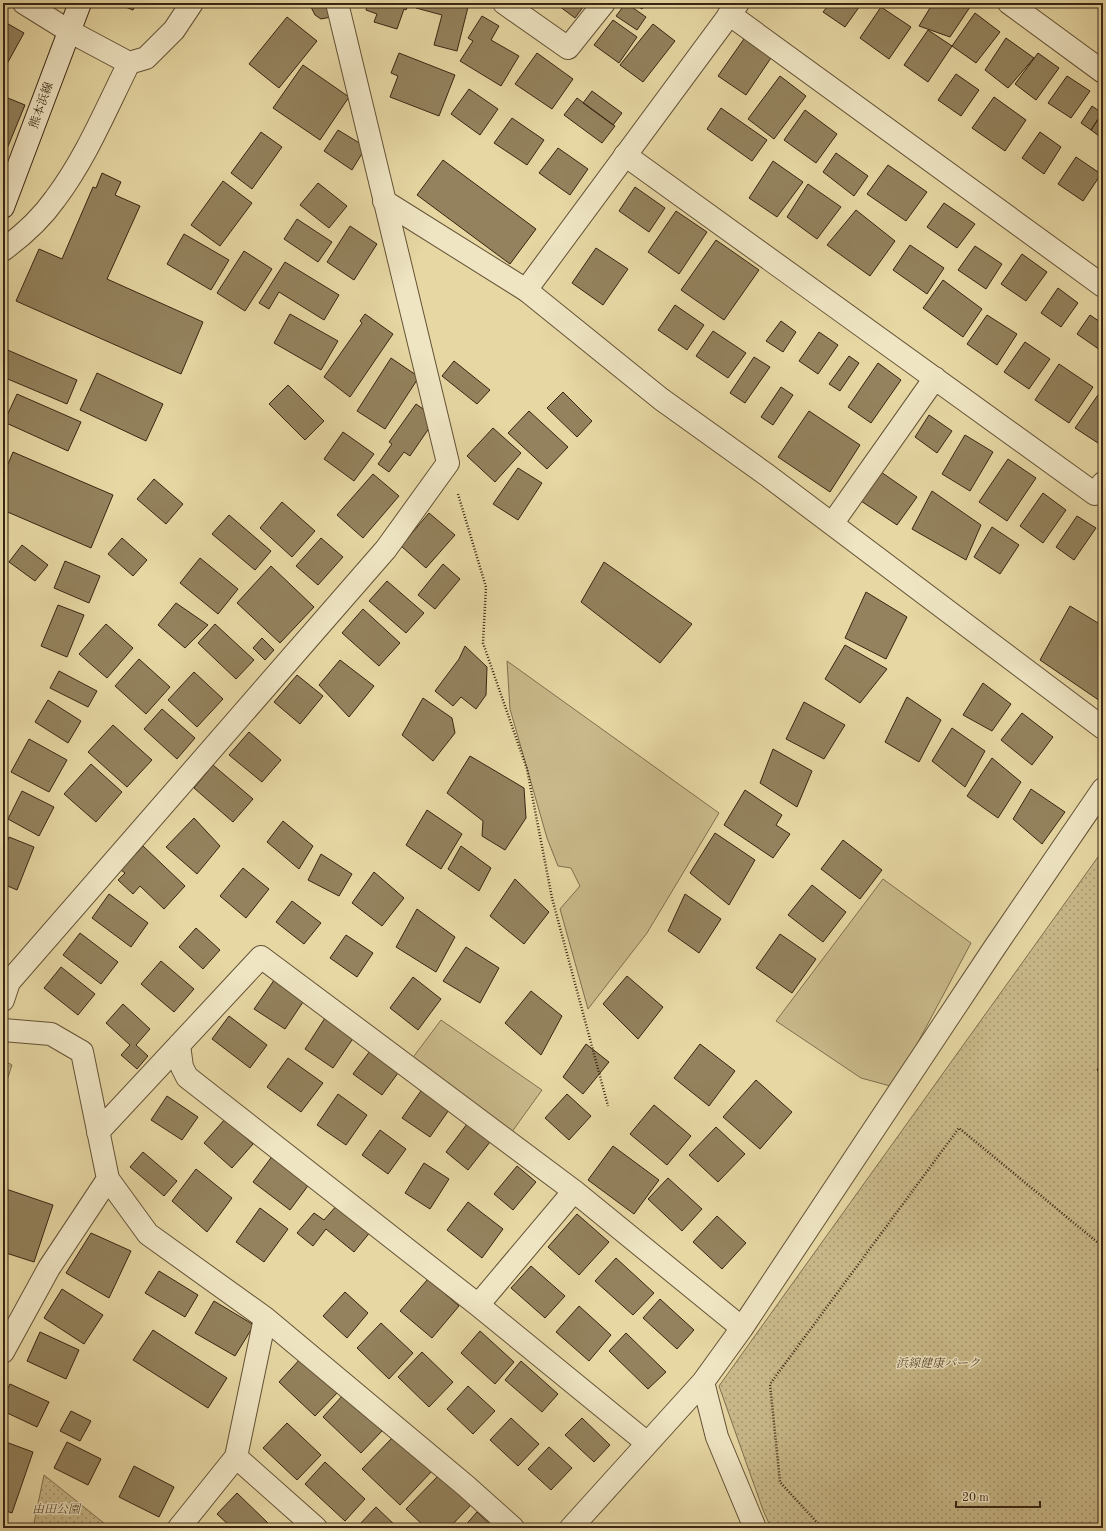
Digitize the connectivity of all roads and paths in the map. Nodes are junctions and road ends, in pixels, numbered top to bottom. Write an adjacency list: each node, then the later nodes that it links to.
1 (24, 3): 9 (street)
2 (80, 3): 9 (street, 熊本浜線)
3 (192, 3): 10 (street)
4 (337, 3): 13 (street)
5 (504, 3): 6 (street)
6 (604, 3)
7 (1009, 3): 11 (street)
8 (734, 9): 12 (street); 16 (street)
9 (69, 31): 10 (street); 14 (street, 熊本浜線)
10 (129, 63): 15 (street)
11 (1103, 72)
12 (625, 155): 17 (street); 18 (street)
13 (384, 201): 17 (street); 19 (street)
14 (3, 207)
15 (3, 250)
16 (1103, 286)
17 (526, 290): 21 (street)
18 (935, 378): 20 (street); 21 (street)
19 (448, 463): 24 (street); 29 (path)
20 (1103, 483)
21 (832, 524): 22 (street)
22 (1103, 728)
23 (1103, 789): 36 (street)
24 (3, 1000)
25 (3, 1030): 30 (street)
26 (179, 1045): 27 (street); 28 (street); 32 (street)
27 (187, 1077): 28 (street); 34 (street)
28 (145, 1081): 30 (street)
29 (608, 1106)
30 (98, 1132): 31 (street)
31 (108, 1180): 35 (street); 37 (street)
32 (574, 1191): 34 (street); 36 (street)
33 (1103, 1247): 46 (path)
34 (478, 1305): 39 (street)
35 (265, 1318): 40 (street); 43 (street)
36 (742, 1328): 38 (street)
37 (3, 1352)
38 (703, 1382): 39 (street); 45 (street)
39 (647, 1443): 44 (street)
40 (236, 1457): 41 (street); 42 (street)
41 (179, 1528)
42 (316, 1528)
43 (512, 1528)
44 (571, 1528)
45 (755, 1528)
46 (822, 1528)

